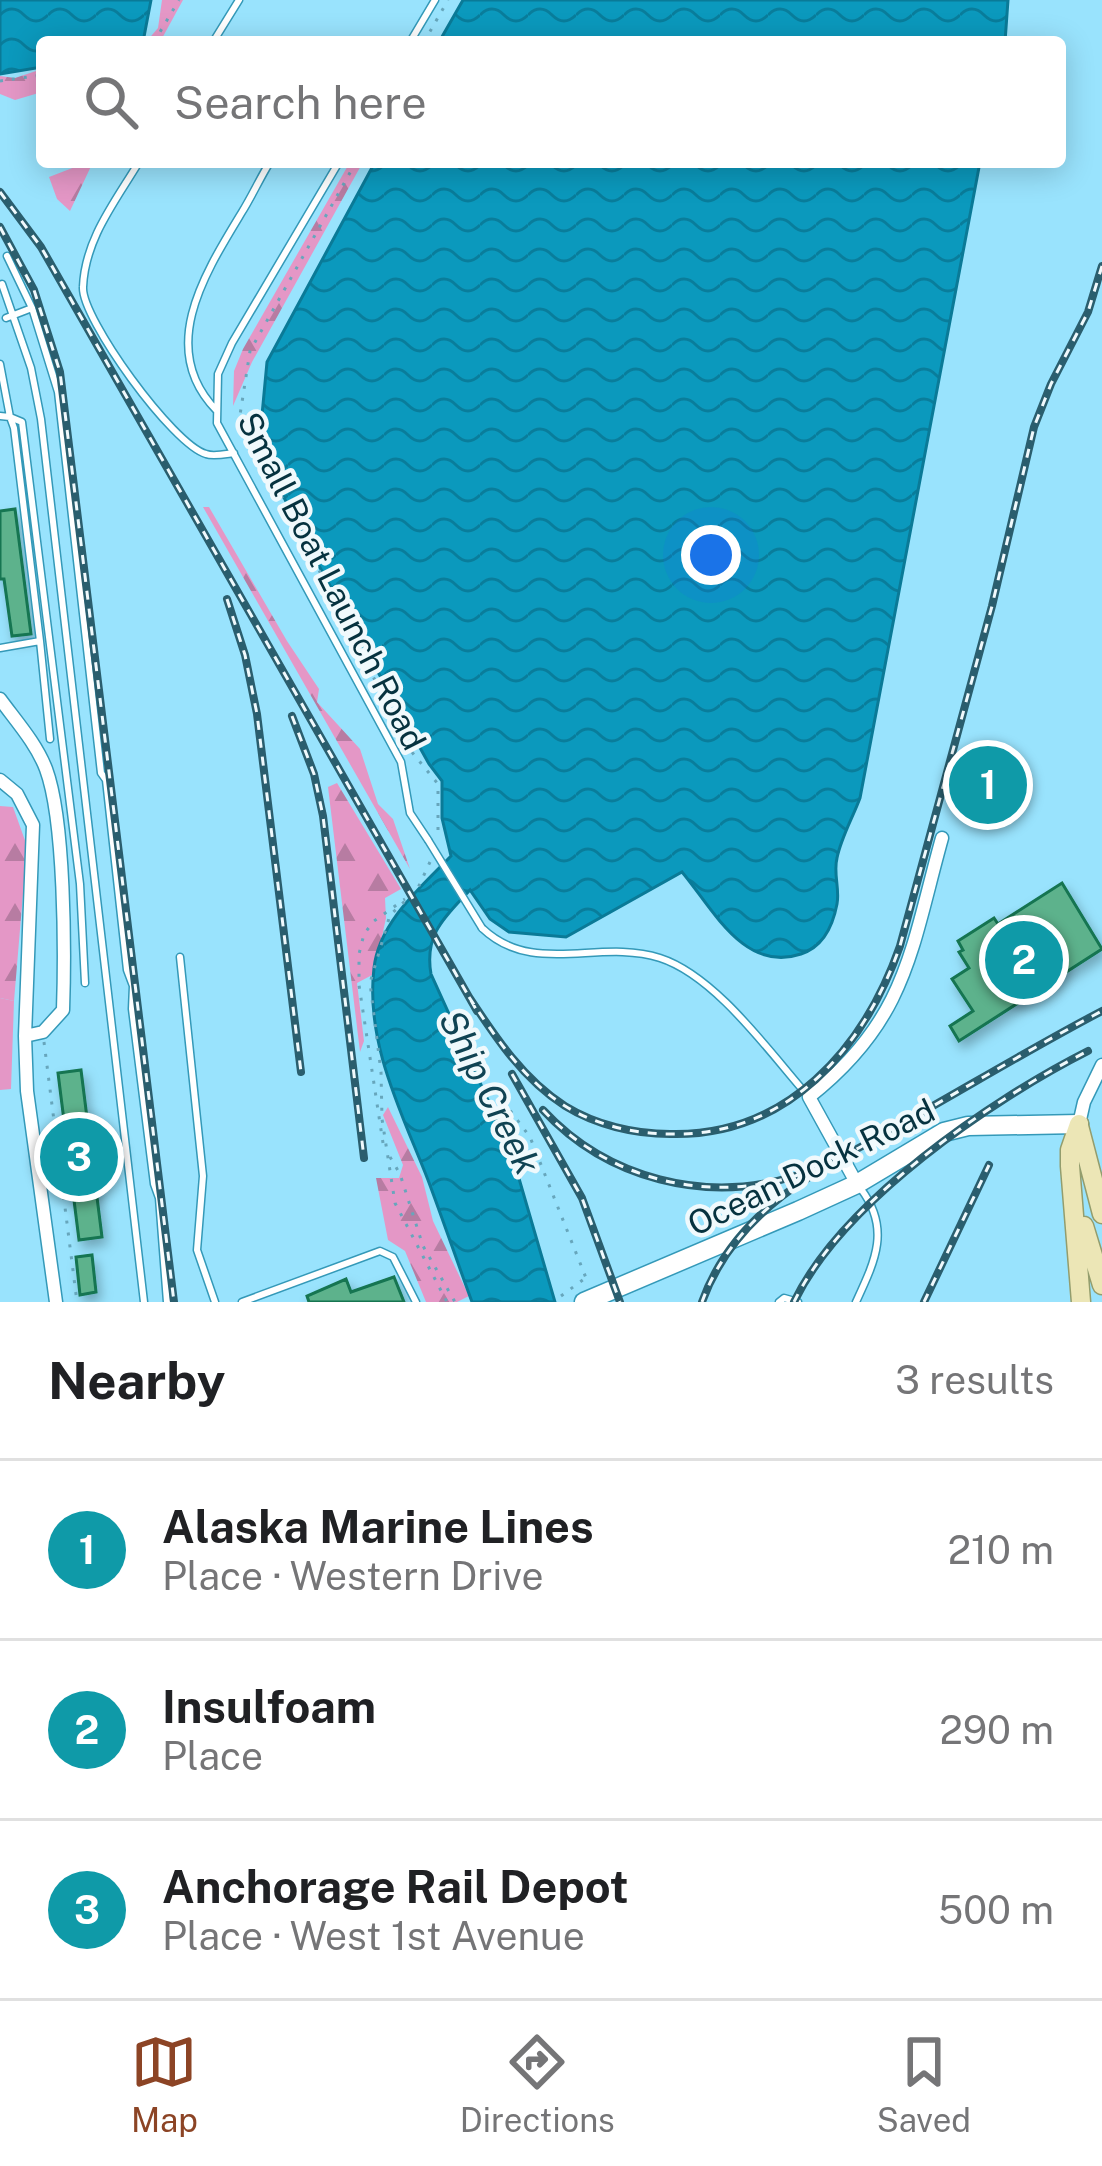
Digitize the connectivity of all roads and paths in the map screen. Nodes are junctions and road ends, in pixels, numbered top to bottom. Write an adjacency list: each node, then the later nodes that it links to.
1 (179, 0): 5 (path)
2 (239, 0): 6 (lane)
3 (435, 0): 7 (lane)
4 (448, 0): 8 (path)
5 (158, 36)
6 (217, 36)
7 (414, 36)
8 (427, 36)
9 (36, 76): 10 (path)
10 (0, 81)
11 (136, 168): 23 (lane)
12 (267, 168): 20 (lane)
13 (335, 168): 20 (lane, Small Boat Launch Road)
14 (353, 168): 30 (path)
15 (7, 256): 17 (lane)
16 (2, 284): 18 (lane)
17 (32, 308): 18 (lane); 54 (lane)
18 (10, 316): 53 (lane)
19 (0, 364): 22 (lane)
20 (218, 411): 23 (lane, Small Boat Launch Road)
21 (0, 416): 22 (lane)
22 (10, 417): 24 (lane); 34 (lane)
23 (234, 453): 30 (lane, Small Boat Launch Road)
24 (40, 641): 25 (lane); 27 (lane)
25 (0, 648)
26 (0, 699): 35 (street)
27 (50, 739)
28 (0, 780): 35 (street)
29 (942, 838): 37 (street)
30 (432, 842): 37 (lane, Small Boat Launch Road, bridge)
31 (430, 862): 32 (path)
32 (418, 890): 45 (path); 45 (path)
33 (179, 957): 55 (lane)
34 (85, 983)
35 (25, 1036): 52 (street)
36 (1102, 1066): 39 (street)
37 (809, 1097): 42 (street)
38 (503, 1101): 47 (path)
39 (1079, 1124): 42 (street, Ocean Dock Road); 43 (main road); 44 (main road)
40 (70, 1182): 41 (path)
41 (62, 1183)
42 (857, 1184): 51 (street, Ocean Dock Road); 62 (lane)
43 (1075, 1198): 48 (main road); 63 (main road)
44 (1100, 1206)
45 (426, 1258): 46 (path); 58 (path); 59 (path)
46 (401, 1269): 50 (lane); 57 (lane)
47 (586, 1278): 49 (path); 51 (path)
48 (1102, 1285)
49 (561, 1296)
50 (260, 1299): 56 (lane)
51 (582, 1300)
52 (56, 1302)
53 (144, 1302)
54 (167, 1302)
55 (215, 1302)
56 (242, 1302)
57 (416, 1302)
58 (447, 1302)
59 (455, 1302)
60 (779, 1302): 61 (lane)
61 (798, 1302)
62 (856, 1302)
63 (1082, 1302)

